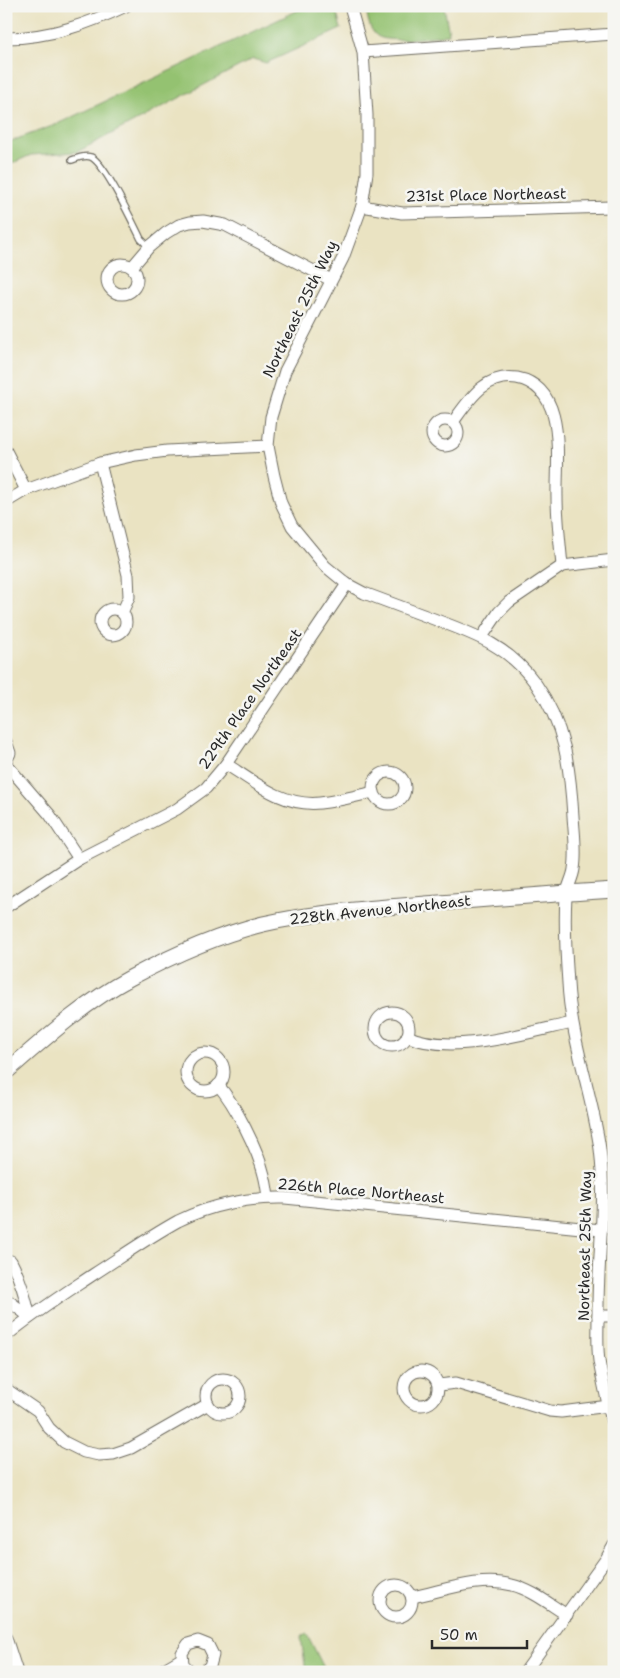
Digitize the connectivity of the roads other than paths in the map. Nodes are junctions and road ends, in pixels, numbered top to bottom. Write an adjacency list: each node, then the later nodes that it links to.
1 (126, 6): 4 (street)
2 (350, 6): 5 (street, Northeast 25th Way)
3 (614, 34): 5 (street)
4 (6, 38)
5 (363, 52): 7 (street, Northeast 25th Way)
6 (72, 160): 9 (lane)
7 (362, 206): 8 (street, 231st Place Northeast); 11 (street, Northeast 25th Way)
8 (613, 208)
9 (149, 248): 10 (street); 11 (street)
10 (132, 267)
11 (331, 280): 13 (street, Northeast 25th Way)
12 (453, 422): 19 (street)
13 (268, 446): 15 (street); 20 (street, Northeast 25th Way)
14 (6, 451): 16 (street)
15 (100, 463): 16 (street); 21 (street)
16 (26, 490): 17 (street)
17 (6, 502)
18 (614, 560): 19 (street)
19 (562, 566): 22 (street)
20 (347, 584): 22 (street, Northeast 25th Way); 25 (street, 229th Place Northeast)
21 (122, 613)
22 (482, 637): 29 (street, Northeast 25th Way)
23 (6, 742): 24 (street)
24 (6, 762): 27 (street)
25 (226, 764): 26 (street); 27 (street, 229th Place Northeast)
26 (374, 792)
27 (79, 859): 30 (street, 229th Place Northeast)
28 (614, 890): 29 (main road, 228th Avenue Northeast)
29 (566, 894): 31 (street, Northeast 25th Way); 33 (main road, 228th Avenue Northeast)
30 (6, 907)
31 (572, 1023): 32 (street); 36 (street, Northeast 25th Way)
32 (407, 1036)
33 (6, 1072)
34 (218, 1085): 35 (street)
35 (268, 1198): 36 (street, 226th Place Northeast); 41 (street, 226th Place Northeast)
36 (601, 1230): 39 (street, Northeast 25th Way)
37 (6, 1260): 41 (street)
38 (6, 1299): 41 (street)
39 (598, 1316): 40 (street); 46 (street, Northeast 25th Way)
40 (614, 1316)
41 (30, 1317): 42 (street, 226th Place Northeast)
42 (6, 1336)
43 (438, 1385): 46 (street)
44 (6, 1389): 45 (street)
45 (208, 1404)
46 (609, 1406): 47 (street, Northeast 25th Way)
47 (614, 1431)
48 (614, 1545): 50 (street)
49 (412, 1598): 50 (street)
50 (567, 1615): 57 (street)
51 (6, 1638): 53 (street)
52 (181, 1659): 54 (street); 55 (street); 56 (street)
53 (17, 1672)
54 (160, 1672)
55 (192, 1672)
56 (203, 1672)
57 (525, 1672)

